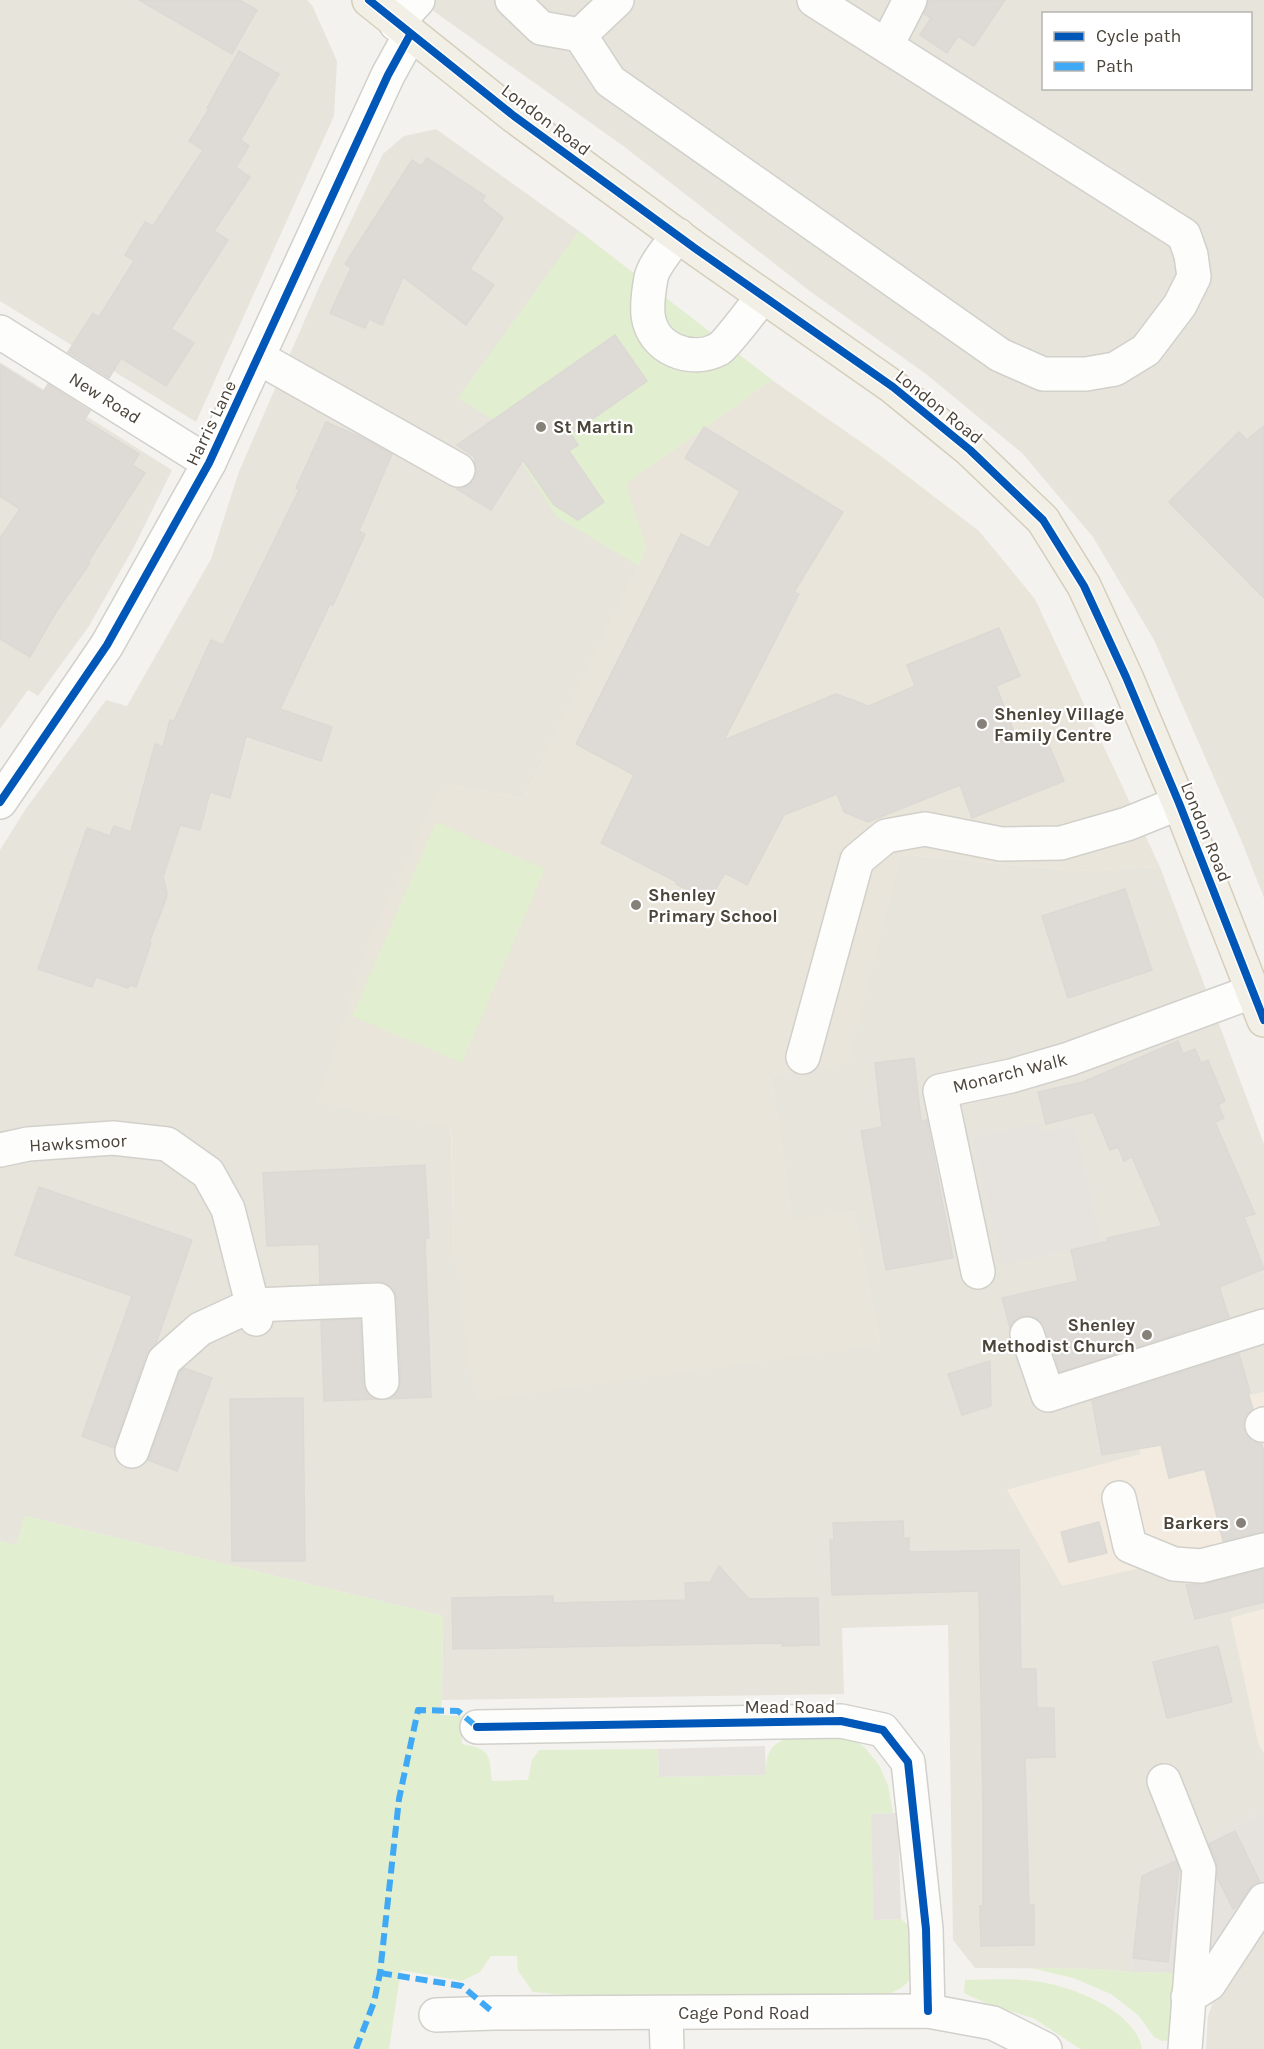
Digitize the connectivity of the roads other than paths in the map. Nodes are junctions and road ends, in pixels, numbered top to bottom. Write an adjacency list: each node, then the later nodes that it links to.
1 (369, 0): 7 (main road, London Road)
2 (418, 0): 7 (street, Harris Lane)
3 (512, 0): 8 (street)
4 (617, 0): 8 (street)
5 (814, 0): 9 (street)
6 (910, 0): 9 (street)
7 (403, 29): 10 (main road, London Road); 13 (street, Harris Lane)
8 (580, 35): 9 (street)
9 (887, 45)
10 (678, 235): 11 (main road, London Road); 11 (street)
11 (763, 296): 17 (main road, London Road)
12 (0, 332): 14 (street, New Road)
13 (259, 358): 14 (street, Harris Lane); 15 (street)
14 (209, 463): 16 (street, Harris Lane)
15 (458, 470)
16 (0, 802)
17 (1179, 803): 18 (main road, London Road); 19 (street)
18 (1259, 1006): 21 (street, Monarch Walk)
19 (803, 1057)
20 (0, 1150): 22 (street, Hawksmoor)
21 (978, 1272)
22 (254, 1312): 25 (street); 26 (street)
23 (1264, 1326): 24 (street)
24 (1027, 1334)
25 (382, 1382)
26 (132, 1451)
27 (1119, 1498): 28 (street)
28 (1264, 1550)
29 (477, 1727): 33 (street, Mead Road)
30 (1164, 1781): 32 (street)
31 (1264, 1900): 32 (street)
32 (1188, 1997): 38 (street)
33 (928, 2012): 34 (street, Cage Pond Road); 37 (street, Cage Pond Road)
34 (666, 2013): 35 (street, Cage Pond Road); 36 (street)
35 (436, 2015)
36 (667, 2049)
37 (1045, 2049)
38 (1185, 2049)

